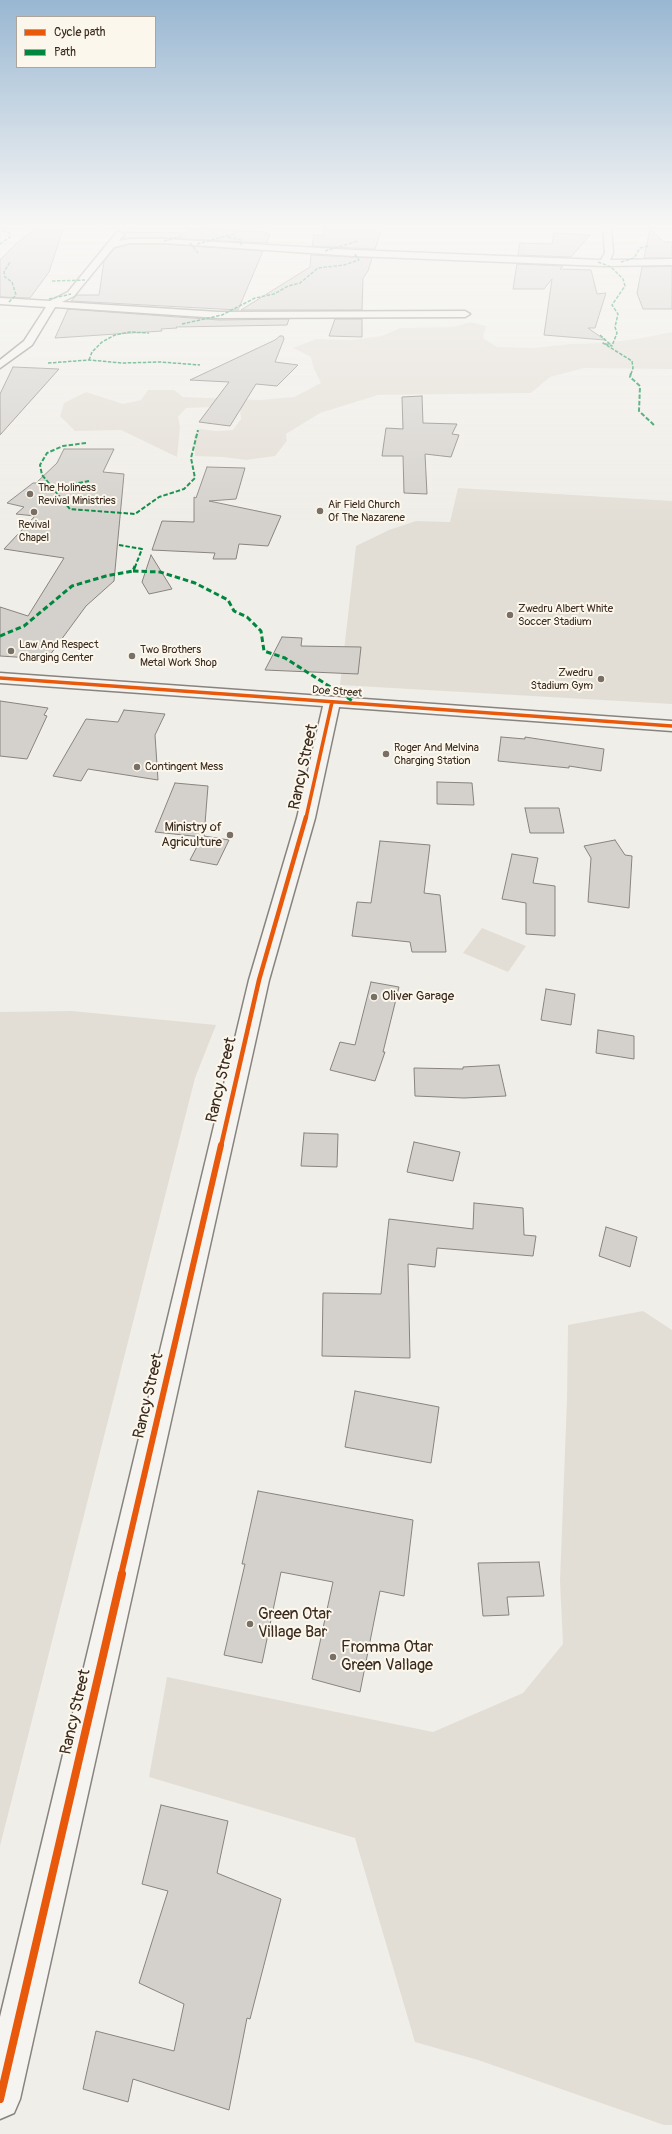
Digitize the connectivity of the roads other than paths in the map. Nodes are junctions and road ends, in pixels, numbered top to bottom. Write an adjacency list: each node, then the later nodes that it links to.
1 (39, 326): 2 (street)
2 (0, 365)
3 (0, 678): 4 (street, Doe Street)
4 (332, 702): 5 (street, Doe Street); 6 (street, Rancy Street)
5 (672, 726)
6 (0, 2099)

